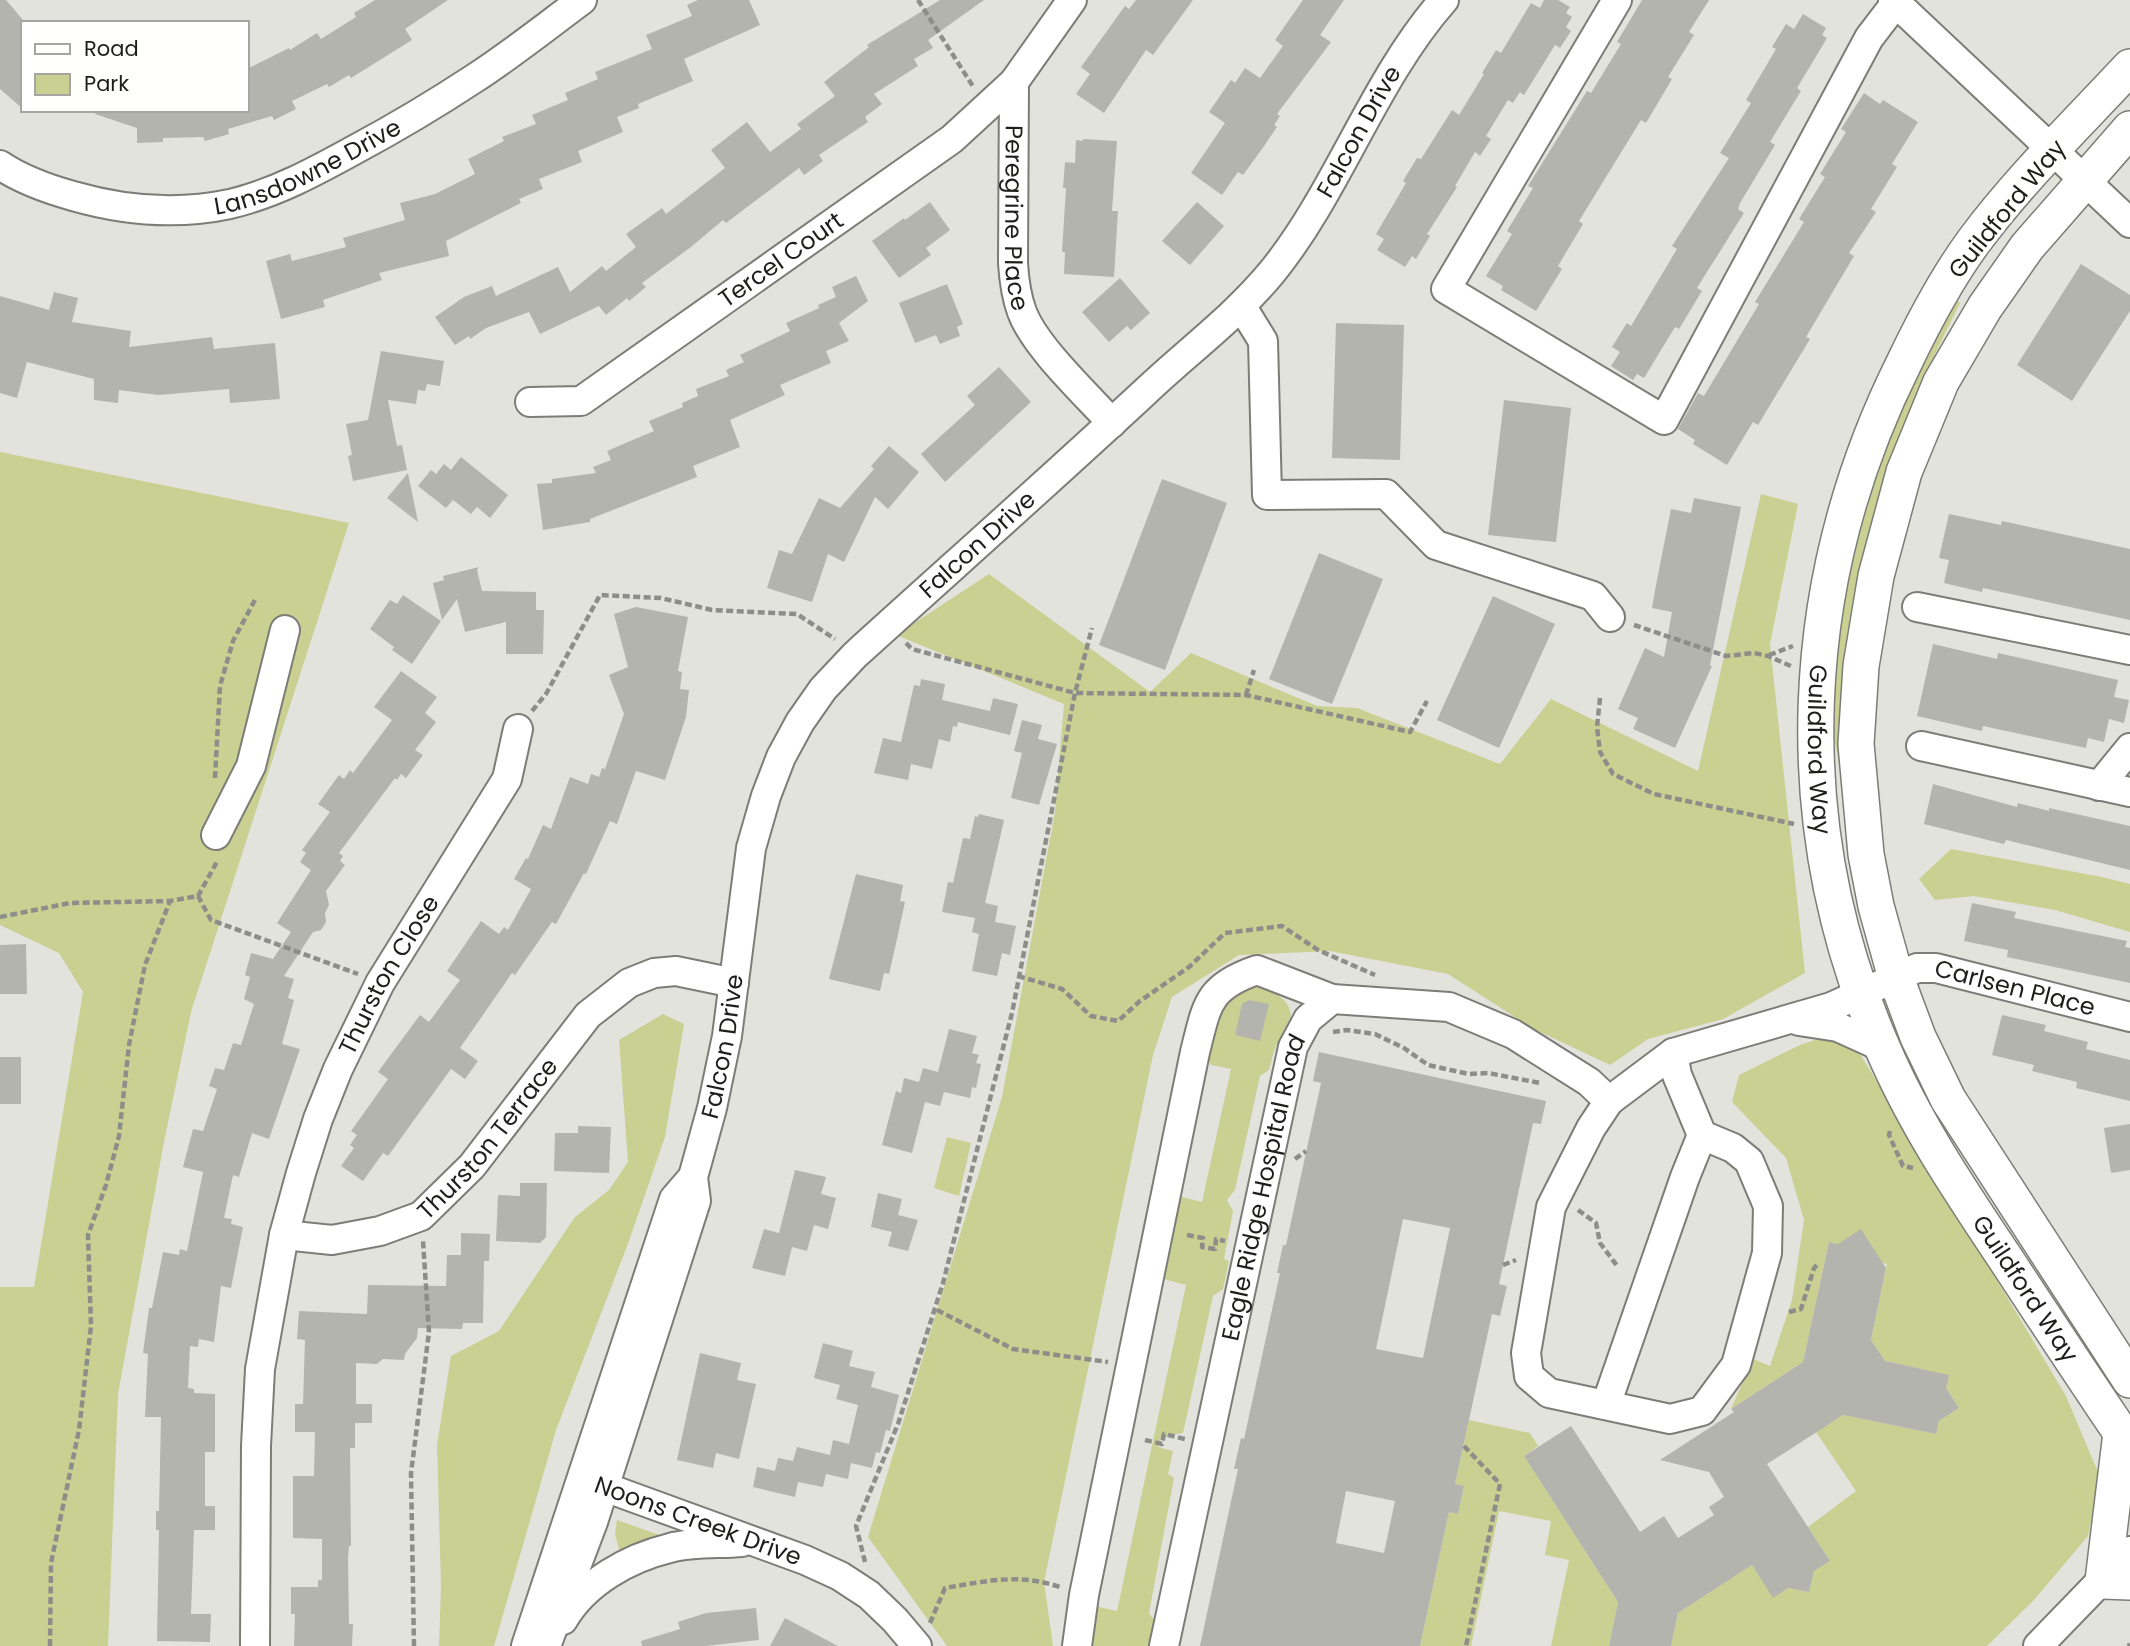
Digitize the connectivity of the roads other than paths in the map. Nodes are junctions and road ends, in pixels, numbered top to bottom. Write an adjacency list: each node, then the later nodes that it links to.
1 (582, 0): 10 (street, Lansdowne Drive)
2 (1072, 0): 7 (street)
3 (1444, 0): 13 (street, Falcon Drive)
4 (1617, 0): 5 (street)
5 (1895, 1): 9 (street)
6 (2130, 67): 9 (main road, Guildford Way)
7 (1014, 82): 14 (street, Tercel Court); 15 (street, Peregrine Place)
8 (2130, 129): 11 (main road, Guildford Way)
9 (2052, 150): 11 (street); 28 (main road, Guildford Way)
10 (0, 166)
11 (2084, 180): 12 (street); 26 (main road, Guildford Way)
12 (2130, 223)
13 (1242, 307): 15 (street, Falcon Drive); 17 (street)
14 (530, 402)
15 (1112, 423): 27 (street, Falcon Drive)
16 (1917, 607): 19 (street)
17 (1610, 617)
18 (285, 630): 25 (street)
19 (2130, 650)
20 (518, 729): 36 (street, Thurston Close)
21 (1921, 746): 23 (street)
22 (2130, 748): 23 (street)
23 (2099, 786): 24 (street)
24 (2130, 792)
25 (216, 835)
26 (1896, 978): 28 (street, Carlsen Place); 30 (street, Carlsen Place); 37 (main road, Guildford Way)
27 (734, 982): 36 (street, Thurston Terrace); 40 (street, Falcon Drive)
28 (1862, 994): 31 (street); 32 (main road, Guildford Way)
29 (1332, 999): 34 (street); 48 (street); 49 (street, Eagle Ridge Hospital Road)
30 (2130, 1017)
31 (1789, 1019): 32 (street); 33 (street)
32 (1882, 1047): 39 (main road, Guildford Way)
33 (1673, 1053): 34 (street); 35 (street)
34 (1609, 1101): 38 (street)
35 (1702, 1135): 38 (street); 38 (street)
36 (284, 1235): 45 (street)
37 (2130, 1380)
38 (1606, 1405)
39 (2126, 1440): 43 (main road)
40 (593, 1483): 41 (street, Noons Creek Drive); 46 (street, Noons Creek Drive); 47 (street, Falcon Drive)
41 (754, 1541): 44 (street, Noons Creek Drive); 47 (street)
42 (2130, 1551): 43 (street)
43 (2116, 1582): 50 (street)
44 (922, 1637)
45 (255, 1646)
46 (526, 1646)
47 (547, 1646)
48 (1077, 1646)
49 (1164, 1646)
50 (2038, 1646)

